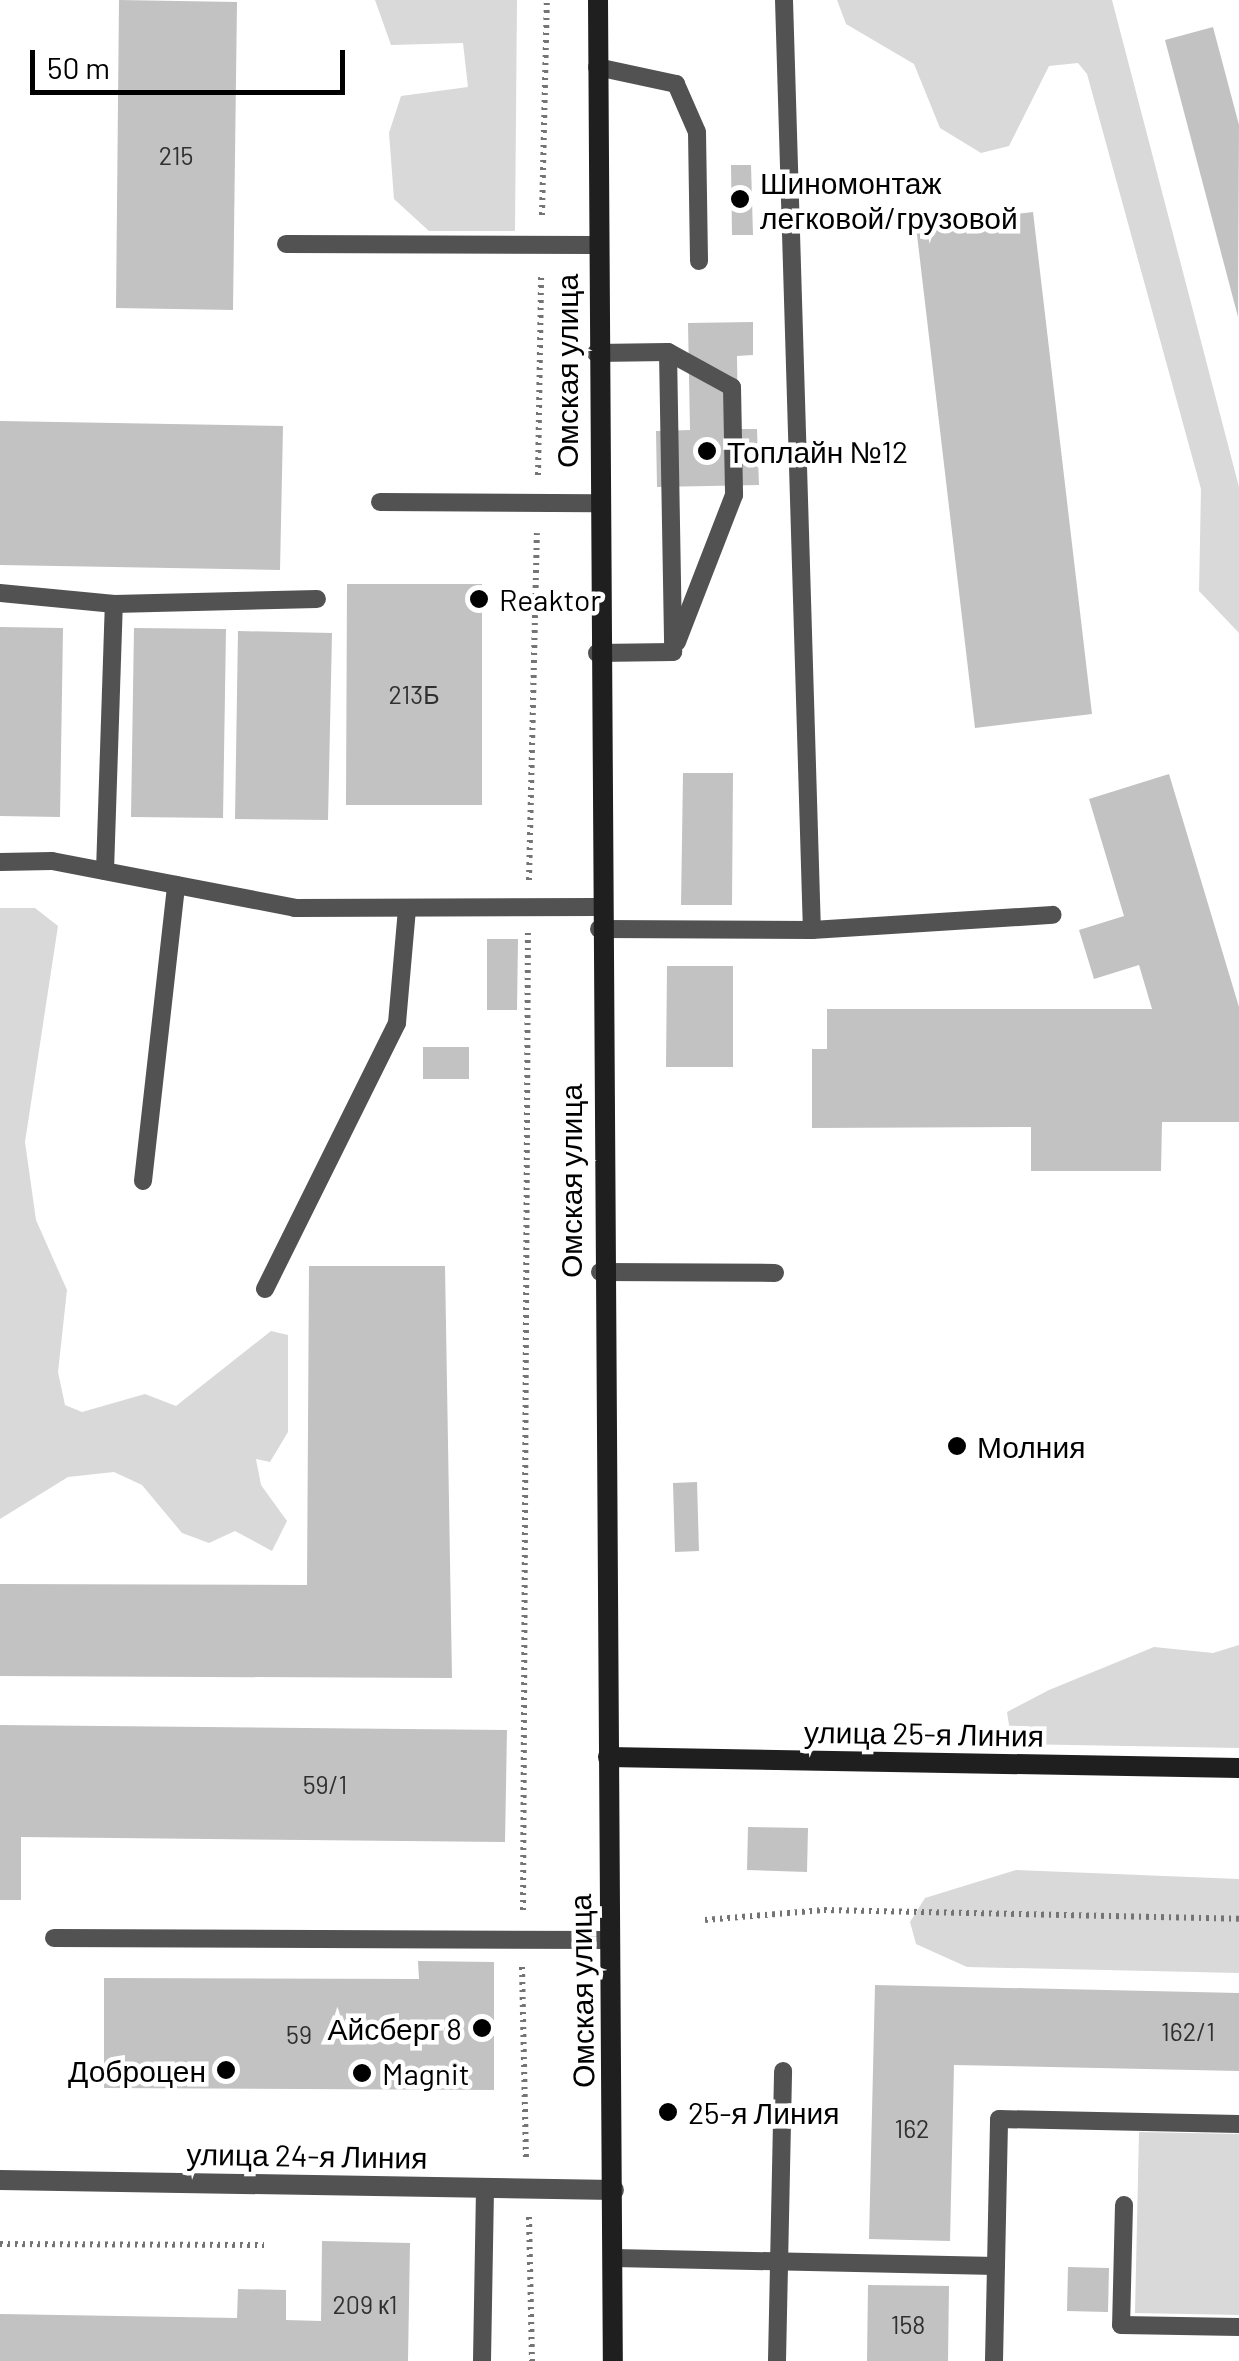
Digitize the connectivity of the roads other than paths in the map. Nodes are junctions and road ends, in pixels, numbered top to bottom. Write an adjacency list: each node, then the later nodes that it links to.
1 (598, 0): 3 (street, Омская улица)
2 (784, 0): 23 (lane)
3 (597, 67): 5 (street, Омская улица); 6 (lane)
4 (286, 244): 5 (lane)
5 (595, 245): 8 (street, Омская улица)
6 (699, 261)
7 (668, 352): 8 (lane); 14 (lane); 14 (lane)
8 (596, 353): 10 (street, Омская улица)
9 (380, 502): 10 (lane)
10 (596, 503): 15 (street, Омская улица)
11 (0, 594): 13 (lane)
12 (317, 599): 13 (lane)
13 (114, 604): 17 (lane)
14 (673, 652): 15 (lane)
15 (598, 653): 19 (street, Омская улица)
16 (0, 862): 17 (lane)
17 (105, 871): 18 (lane)
18 (176, 885): 20 (lane); 24 (lane)
19 (598, 907): 20 (lane); 22 (street, Омская улица)
20 (408, 908): 27 (lane)
21 (1052, 914): 23 (lane)
22 (599, 929): 23 (lane); 25 (street, Омская улица)
23 (812, 930)
24 (143, 1181)
25 (600, 1272): 26 (lane); 28 (street, Омская улица)
26 (775, 1273)
27 (266, 1288)
28 (608, 1757): 29 (street, улица 25-я Линия); 31 (street, Омская улица)
29 (1239, 1768)
30 (54, 1938): 31 (lane)
31 (610, 1940): 36 (street, Омская улица)
32 (782, 2070): 39 (lane)
33 (1239, 2124): 40 (lane)
34 (0, 2180): 35 (street, улица 24-я Линия)
35 (486, 2188): 36 (street, улица 24-я Линия); 42 (lane)
36 (614, 2190): 38 (street, Омская улица)
37 (1124, 2205): 41 (lane)
38 (614, 2258): 39 (lane); 43 (street, Омская улица)
39 (779, 2262): 40 (lane); 44 (lane)
40 (996, 2266): 45 (lane)
41 (1239, 2327)
42 (482, 2361)
43 (613, 2361)
44 (776, 2361)
45 (994, 2361)

